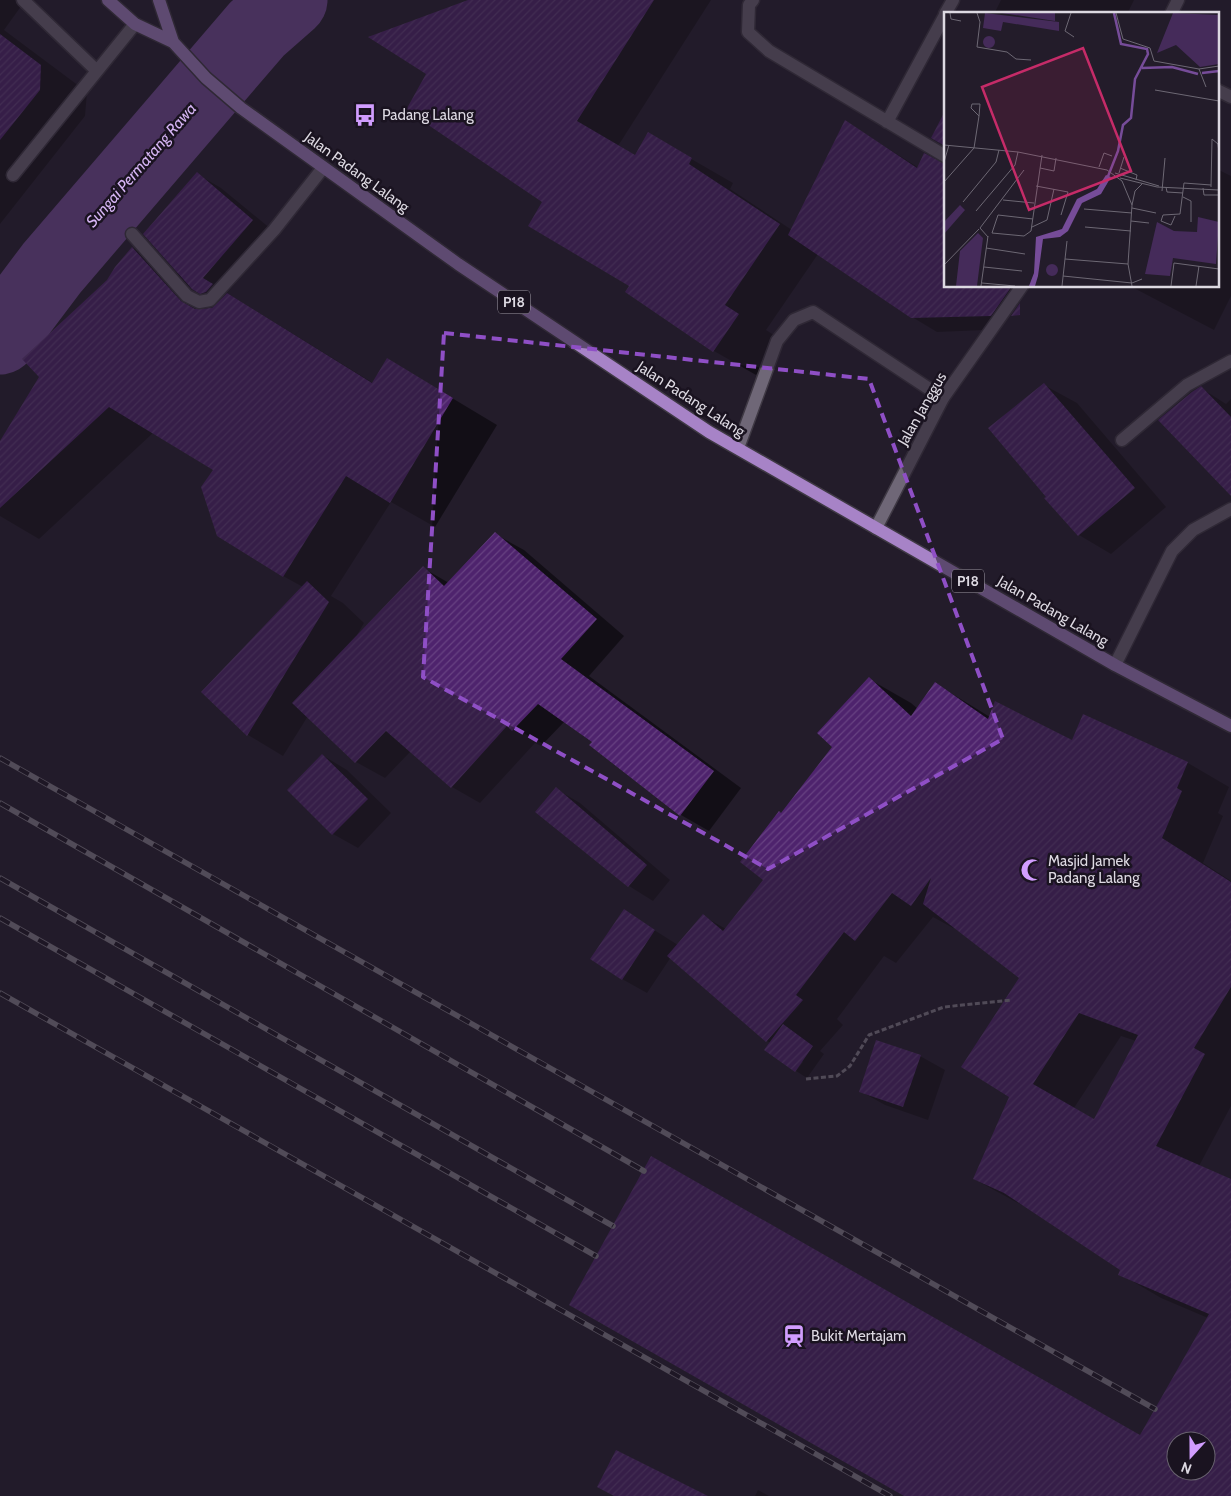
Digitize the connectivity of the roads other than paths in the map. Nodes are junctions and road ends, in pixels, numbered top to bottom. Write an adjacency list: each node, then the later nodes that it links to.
1 (23, 0): 12 (street)
2 (108, 0): 10 (main road, Jalan Padang Lalang / P18)
3 (159, 0): 11 (main road, Jalan Padang Lalang / P18)
4 (754, 0): 15 (street)
5 (953, 0): 7 (street)
6 (1178, 0): 8 (street)
7 (946, 12)
8 (1172, 12)
9 (944, 16): 15 (street)
10 (135, 24): 11 (main road, Jalan Padang Lalang / P18); 12 (street)
11 (173, 42): 17 (main road, Jalan Padang Lalang / P18)
12 (97, 71): 18 (street)
13 (1218, 90): 14 (street)
14 (1231, 97)
15 (887, 122): 16 (street)
16 (944, 155)
17 (323, 168): 19 (street); 24 (main road, Jalan Padang Lalang / P18)
18 (13, 174)
19 (132, 234)
20 (1021, 288): 22 (street, Jalan Janggus)
21 (1231, 361): 23 (street)
22 (943, 398): 24 (street); 26 (street, Jalan Janggus)
23 (1122, 440)
24 (738, 448): 26 (main road, Jalan Padang Lalang / P18)
25 (1231, 509): 27 (street)
26 (876, 528): 27 (main road, Jalan Padang Lalang / P18)
27 (1115, 665): 28 (main road, Jalan Padang Lalang / P18)
28 (1231, 726)

